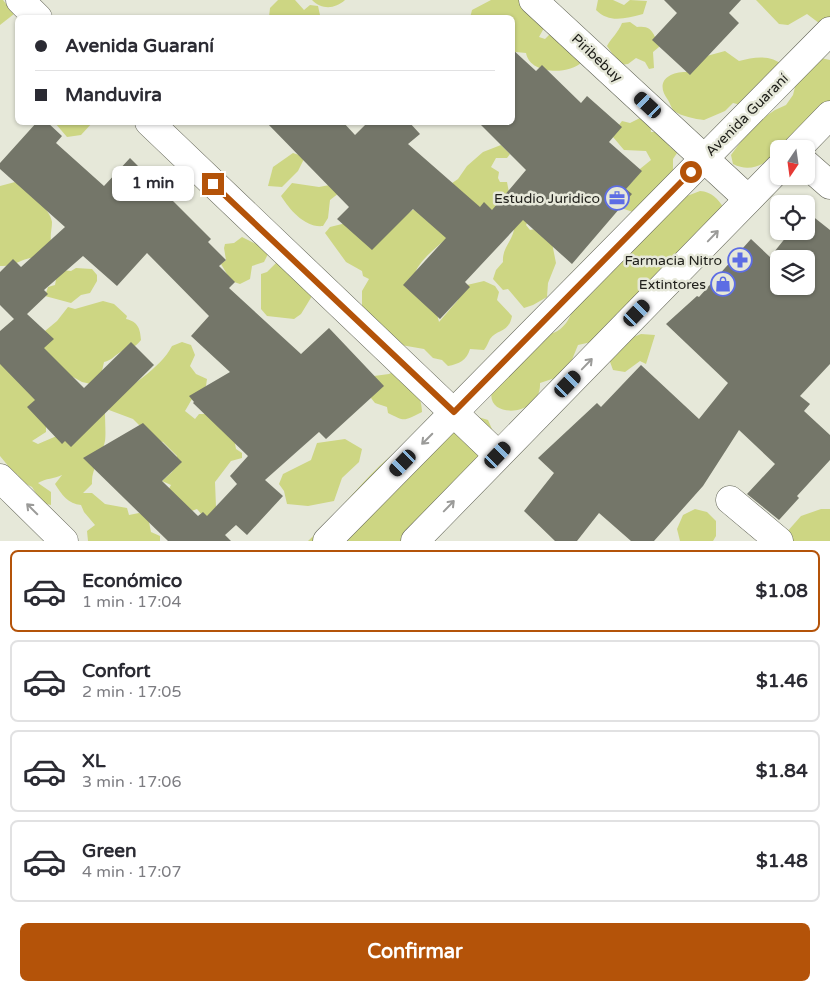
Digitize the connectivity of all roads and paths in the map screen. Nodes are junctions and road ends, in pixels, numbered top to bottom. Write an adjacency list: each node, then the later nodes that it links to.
1 (20, 0): 3 (main road)
2 (534, 0): 8 (main road, Piribebuy)
3 (35, 15)
4 (830, 31): 8 (main road, Avenida Guaraní)
5 (830, 115): 7 (main road)
6 (152, 125): 13 (main road)
7 (806, 140)
8 (705, 158): 12 (main road, Piribebuy); 13 (main road, Avenida Guaraní)
9 (815, 172): 11 (main road)
10 (770, 177): 12 (main road)
11 (830, 184)
12 (748, 199): 14 (main road, one-way to 12)
13 (454, 412): 14 (main road); 18 (main road, Avenida Guaraní, one-way to 18)
14 (498, 455): 19 (main road, one-way to 14)
15 (0, 478): 17 (main road, one-way to 15)
16 (730, 500): 20 (main road)
17 (64, 541)
18 (326, 541)
19 (415, 541)
20 (780, 541)

